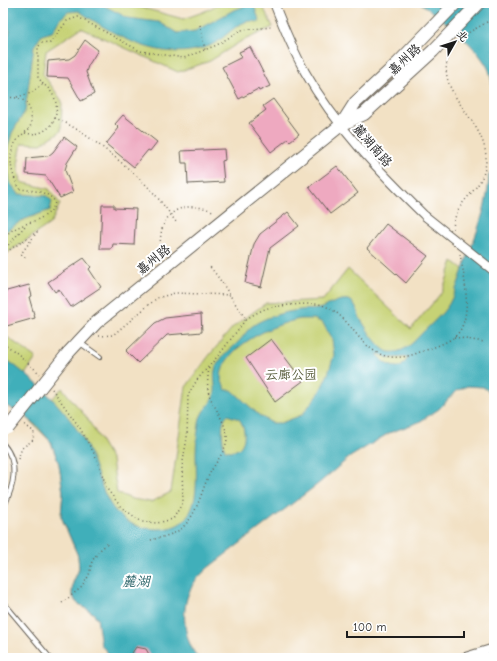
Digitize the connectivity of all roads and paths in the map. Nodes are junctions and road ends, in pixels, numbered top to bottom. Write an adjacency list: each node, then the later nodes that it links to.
1 (274, 3): 12 (street, 麓湖南路)
2 (456, 3): 12 (street, 嘉州路)
3 (479, 3): 12 (street, 嘉州路)
4 (494, 16): 18 (path)
5 (200, 25): 7 (path)
6 (273, 27): 7 (path)
7 (205, 50): 8 (path)
8 (43, 84): 10 (path); 11 (path)
9 (3, 98): 10 (path)
10 (16, 98): 13 (path)
11 (55, 118): 13 (path); 15 (path)
12 (341, 126): 25 (street, 麓湖南路, bridge); 30 (street, 嘉州路)
13 (25, 133): 17 (path)
14 (213, 211): 15 (path)
15 (170, 215): 16 (path); 21 (path)
16 (176, 222)
17 (27, 224): 19 (path); 20 (path)
18 (453, 232)
19 (3, 240)
20 (3, 252): 23 (path)
21 (161, 253)
22 (460, 254): 29 (path)
23 (26, 258)
24 (210, 267): 26 (path)
25 (494, 271)
26 (230, 295): 27 (path); 28 (path)
27 (246, 319): 29 (path); 34 (path)
28 (99, 336)
29 (454, 337): 31 (path)
30 (78, 342): 33 (lane); 38 (street, 嘉州路, bridge)
31 (484, 342)
32 (3, 343): 35 (path)
33 (100, 357)
34 (209, 366): 36 (path); 42 (path)
35 (44, 379)
36 (49, 385)
37 (20, 420): 40 (path)
38 (5, 431)
39 (3, 444): 40 (lane)
40 (14, 471): 41 (lane)
41 (3, 508)
42 (150, 540)
43 (108, 544): 45 (path)
44 (3, 602): 47 (lane)
45 (62, 603)
46 (494, 648): 48 (street)
47 (50, 658)
48 (462, 658)

